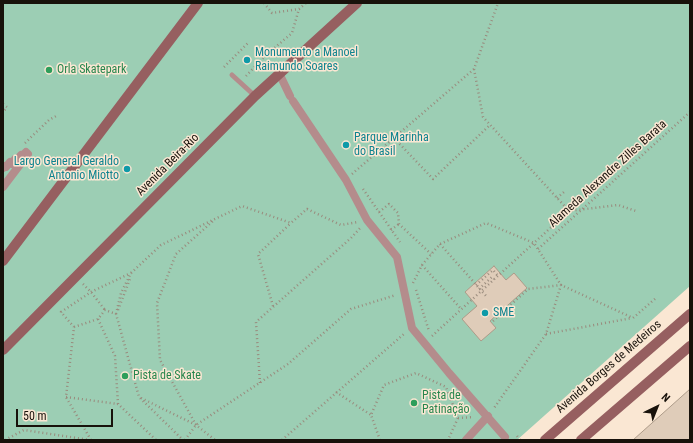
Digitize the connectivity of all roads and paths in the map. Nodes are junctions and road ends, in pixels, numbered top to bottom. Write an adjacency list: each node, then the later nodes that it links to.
1 (198, 3): 36 (main road)
2 (264, 3): 6 (path)
3 (306, 3): 6 (path)
4 (357, 3): 10 (main road, Avenida Beira-Rio)
5 (498, 3): 9 (path)
6 (299, 9): 12 (path)
7 (249, 42): 8 (path)
8 (224, 68)
9 (474, 69): 18 (path); 19 (path)
10 (279, 73): 13 (main road, Avenida Beira-Rio); 22 (street)
11 (232, 74): 12 (lane)
12 (240, 82): 13 (lane)
13 (255, 96): 61 (main road, Avenida Beira-Rio)
14 (3, 104): 15 (path)
15 (3, 112)
16 (690, 112): 26 (path, Alameda Alexandre Zilles Barata)
17 (58, 115): 20 (path)
18 (490, 125): 19 (path); 25 (path)
19 (394, 138): 22 (path)
20 (20, 147)
21 (3, 168): 23 (street)
22 (346, 180): 30 (street)
23 (3, 187)
24 (564, 192): 25 (path)
25 (557, 198): 27 (path)
26 (582, 210): 27 (path); 28 (path); 34 (path, Alameda Alexandre Zilles Barata)
27 (569, 211): 32 (path)
28 (636, 211)
29 (215, 218): 31 (path); 38 (path); 70 (path)
30 (368, 220): 31 (path); 35 (path); 45 (street); 48 (path)
31 (291, 223): 48 (path)
32 (534, 243): 33 (path); 34 (path); 39 (path)
33 (440, 244): 35 (path); 41 (path)
34 (538, 249): 42 (path)
35 (431, 254): 37 (path)
36 (3, 261)
37 (422, 265): 40 (path); 49 (path)
38 (131, 273): 44 (path); 51 (path)
39 (498, 276): 41 (path); 43 (path)
40 (413, 283)
41 (476, 285): 43 (path)
42 (561, 285): 53 (path); 55 (path); 58 (path)
43 (480, 290): 46 (path); 49 (path)
44 (91, 292): 50 (path); 56 (path)
45 (405, 292): 57 (street); 62 (path)
46 (487, 297)
47 (656, 298): 53 (path)
48 (273, 306): 62 (path)
49 (461, 309): 59 (path)
50 (106, 310): 51 (path); 54 (path)
51 (116, 314): 65 (path)
52 (690, 314): 83 (main road, Avenida Borges de Medeiros)
53 (633, 318): 58 (path)
54 (98, 319): 56 (path); 66 (path)
55 (493, 321)
56 (74, 327): 64 (path)
57 (412, 328): 63 (path); 69 (street)
58 (546, 334): 67 (path)
59 (431, 338)
60 (690, 346): 84 (main road)
61 (3, 350)
62 (260, 383): 70 (path)
63 (336, 392): 68 (path); 78 (path)
64 (66, 397): 66 (path); 74 (path)
65 (139, 397): 70 (path); 76 (path)
66 (118, 404): 75 (path)
67 (493, 409)
68 (371, 415): 79 (path); 80 (path)
69 (488, 416): 72 (street); 81 (street)
70 (196, 425): 76 (path); 77 (path)
71 (517, 436): 82 (path)
72 (505, 437)
73 (5, 440): 74 (path)
74 (90, 440)
75 (156, 440)
76 (184, 440)
77 (215, 440)
78 (282, 440)
79 (380, 440)
80 (448, 440)
81 (466, 440)
82 (520, 440)
83 (545, 440)
84 (581, 440)

